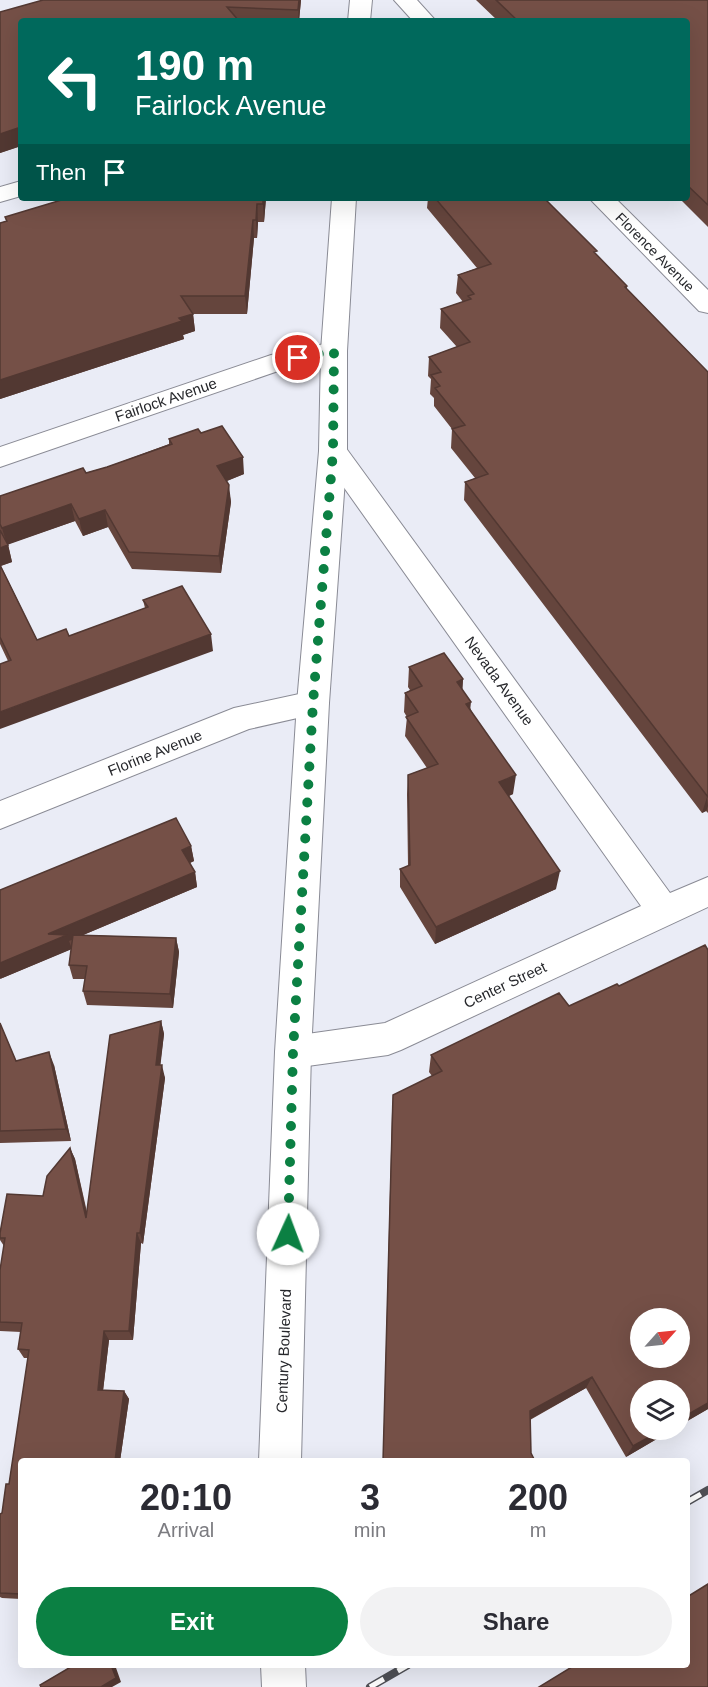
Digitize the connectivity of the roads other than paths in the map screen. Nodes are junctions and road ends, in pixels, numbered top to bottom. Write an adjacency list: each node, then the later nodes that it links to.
1 (361, 0): 3 (street)
2 (405, 0): 4 (street)
3 (359, 18)
4 (422, 18)
5 (18, 189): 6 (street)
6 (0, 195)
7 (344, 201): 10 (street, Century Boulevard)
8 (604, 201): 9 (street, Florence Avenue)
9 (708, 305)
10 (334, 351): 11 (street, Century Boulevard); 12 (street, Fairlock Avenue)
11 (333, 451): 13 (street, Century Boulevard); 16 (street, Nevada Avenue)
12 (0, 456)
13 (313, 703): 14 (street, Florine Avenue); 17 (street, Century Boulevard)
14 (0, 815)
15 (708, 891): 16 (street, Center Street)
16 (664, 911): 17 (street, Center Street)
17 (293, 1052): 18 (street, Century Boulevard)
18 (280, 1458)
19 (283, 1668): 20 (street)
20 (284, 1687)

